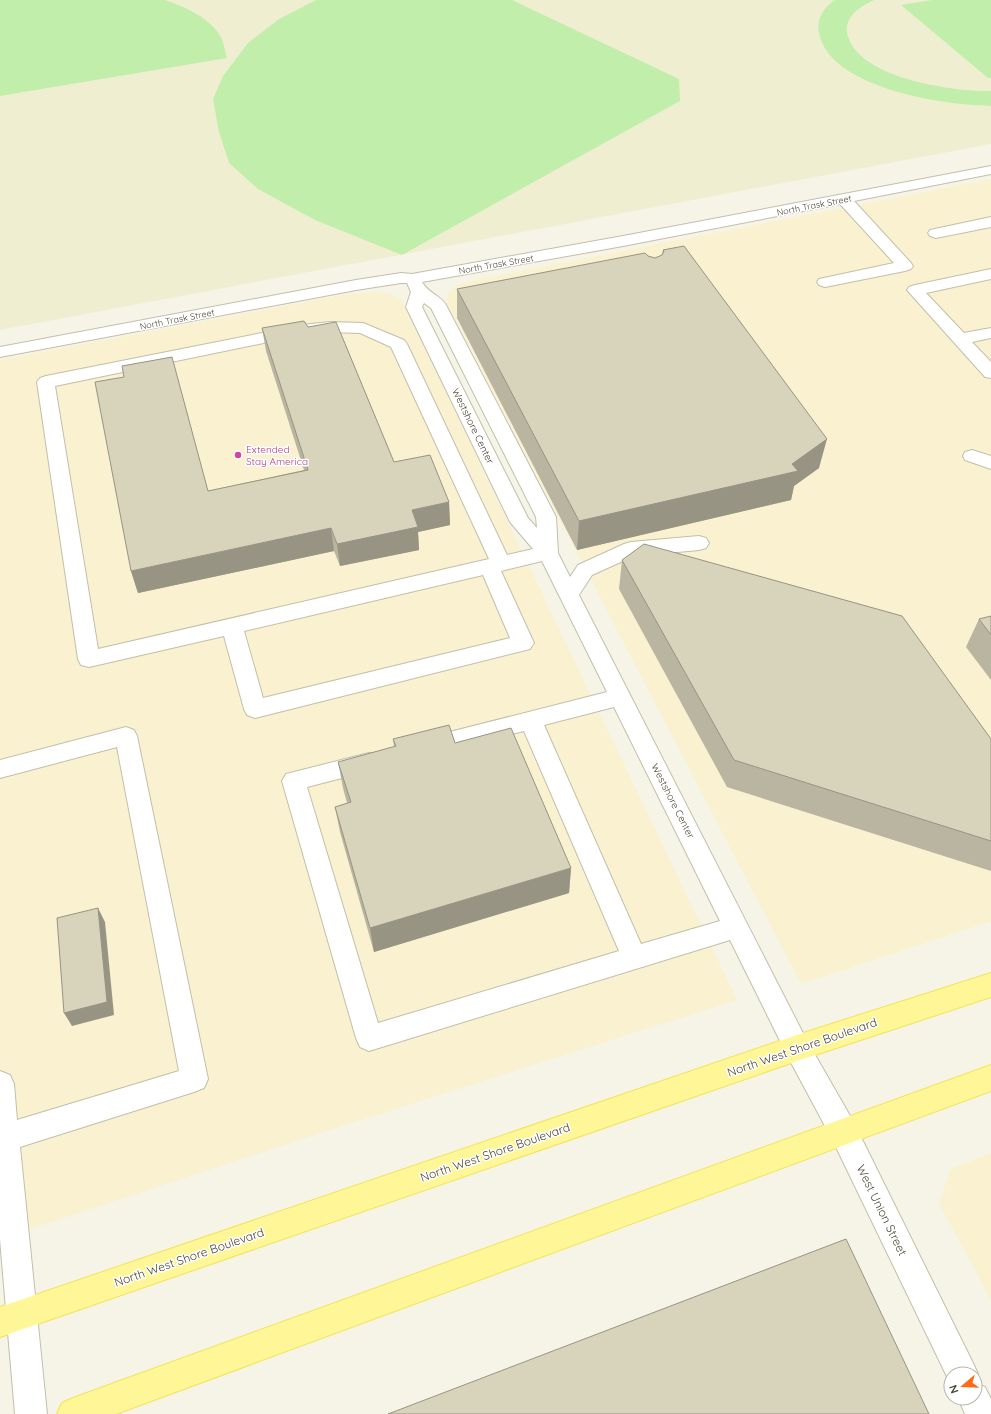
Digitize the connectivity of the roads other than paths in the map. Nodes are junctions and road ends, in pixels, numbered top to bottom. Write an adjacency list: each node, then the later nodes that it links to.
1 (991, 170): 2 (street, North Trask Street)
2 (844, 199): 6 (street); 7 (street, North Trask Street)
3 (991, 222): 4 (street)
4 (936, 233)
5 (991, 274): 9 (street)
6 (825, 282)
7 (416, 286): 10 (street, North Trask Street); 12 (street, Westshore Center); 13 (street, Westshore Center)
8 (991, 333): 9 (street)
9 (960, 339): 11 (street)
10 (0, 352)
11 (991, 373)
12 (505, 435): 13 (street); 18 (street, Westshore Center)
13 (480, 441): 14 (street); 18 (street, Westshore Center)
14 (447, 448): 19 (street); 21 (street)
15 (972, 456): 16 (street)
16 (991, 463)
17 (699, 542): 20 (street)
18 (548, 553): 19 (street); 20 (street, Westshore Center)
19 (495, 565): 21 (street); 21 (street)
20 (569, 594): 22 (street, Westshore Center)
21 (232, 626)
22 (620, 697): 23 (street); 25 (street, Westshore Center)
23 (530, 720): 26 (street); 26 (street)
24 (0, 769): 32 (street)
25 (736, 927): 26 (street); 28 (street, Westshore Center)
26 (634, 957)
27 (991, 985): 28 (main road, North West Shore Boulevard)
28 (797, 1048): 31 (street, West Union Street); 34 (main road, North West Shore Boulevard)
29 (991, 1078): 31 (main road)
30 (0, 1084): 32 (street)
31 (843, 1131): 35 (street, West Union Street); 37 (main road)
32 (5, 1138): 33 (street)
33 (6, 1211): 34 (street)
34 (10, 1318): 36 (street)
35 (958, 1366)
36 (30, 1414)
37 (73, 1414)

